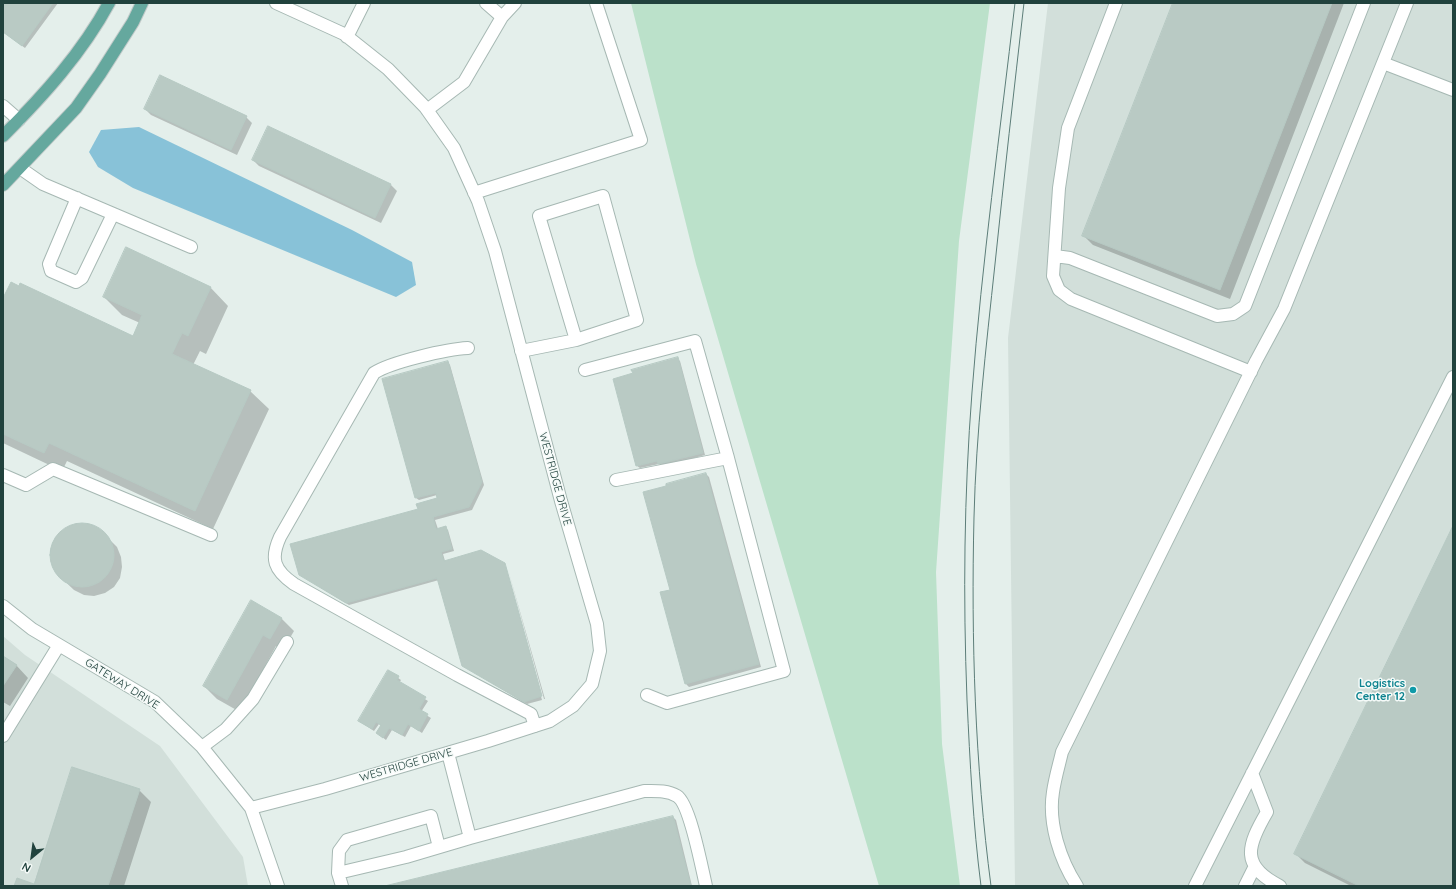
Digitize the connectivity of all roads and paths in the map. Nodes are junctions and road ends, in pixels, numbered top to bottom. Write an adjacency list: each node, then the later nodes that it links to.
1 (109, 3): 17 (main road)
2 (142, 3): 19 (main road)
3 (276, 3): 12 (street, WESTRIDGE DRIVE)
4 (364, 3): 12 (street)
5 (486, 3): 11 (street)
6 (515, 3): 11 (street)
7 (596, 3): 21 (street)
8 (1116, 3): 25 (street)
9 (1364, 3): 25 (street)
10 (1407, 3): 13 (street)
11 (502, 17): 16 (street)
12 (347, 37): 16 (street, WESTRIDGE DRIVE)
13 (1383, 63): 14 (street); 30 (street)
14 (1453, 90)
15 (3, 106): 17 (street)
16 (427, 110): 21 (street, WESTRIDGE DRIVE)
17 (19, 120): 18 (main road)
18 (3, 136)
19 (20, 168): 20 (main road); 22 (street)
20 (3, 185)
21 (474, 193): 28 (street, WESTRIDGE DRIVE)
22 (76, 198): 23 (street); 23 (street)
23 (112, 214): 24 (street)
24 (191, 247)
25 (1055, 256): 30 (street)
26 (576, 340): 26 (street); 28 (street)
27 (468, 348): 40 (street)
28 (521, 351): 40 (street, WESTRIDGE DRIVE)
29 (585, 370): 32 (street)
30 (1251, 372): 53 (street)
31 (1453, 377): 44 (street)
32 (728, 458): 34 (street); 39 (street)
33 (3, 475): 35 (street)
34 (616, 480)
35 (211, 535)
36 (3, 606): 38 (street, GATEWAY DRIVE)
37 (287, 642): 42 (street)
38 (59, 645): 41 (street); 42 (street, GATEWAY DRIVE)
39 (647, 695)
40 (535, 726): 43 (street, WESTRIDGE DRIVE)
41 (3, 736)
42 (202, 747): 45 (street, GATEWAY DRIVE)
43 (448, 753): 45 (street, WESTRIDGE DRIVE); 46 (street)
44 (1252, 773): 48 (street); 54 (street)
45 (251, 808): 50 (street, GATEWAY DRIVE)
46 (470, 838): 47 (street); 52 (street)
47 (439, 847): 49 (street); 49 (street)
48 (1254, 868): 55 (street); 56 (street)
49 (338, 873): 51 (street)
50 (278, 886)
51 (342, 886)
52 (706, 886)
53 (1078, 886)
54 (1195, 886)
55 (1245, 886)
56 (1280, 886)

